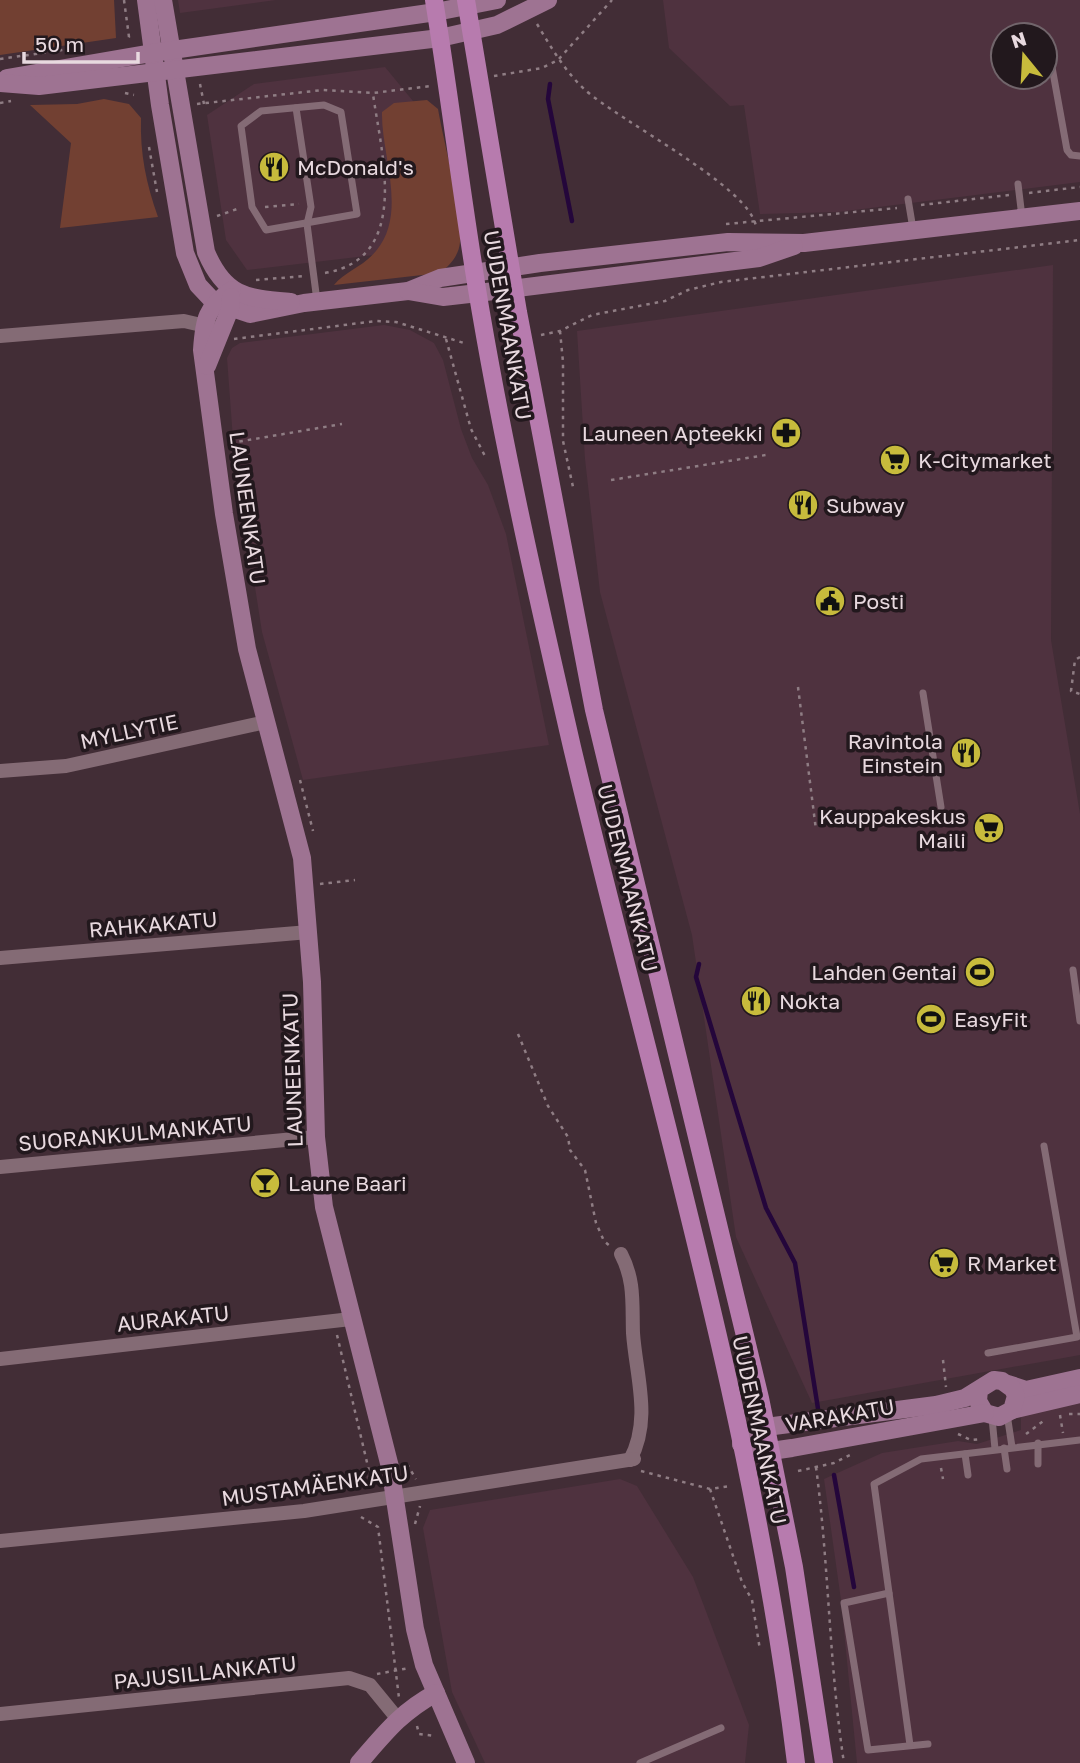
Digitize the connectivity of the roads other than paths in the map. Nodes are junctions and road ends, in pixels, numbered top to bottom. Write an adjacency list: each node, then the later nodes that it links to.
1 (146, 0): 10 (street)
2 (163, 0): 9 (street)
3 (497, 0): 5 (street)
4 (548, 0): 7 (street)
5 (467, 3): 6 (street); 7 (main road, UUDENMAANKATU)
6 (435, 6): 8 (main road, UUDENMAANKATU); 9 (street)
7 (471, 32): 8 (street); 25 (main road, UUDENMAANKATU)
8 (440, 38): 11 (street); 26 (main road, UUDENMAANKATU)
9 (174, 50): 10 (street); 11 (street)
10 (152, 53): 12 (street); 13 (street)
11 (177, 70): 12 (street); 28 (street)
12 (155, 72): 13 (street); 32 (street)
13 (0, 81)
14 (1056, 91): 16 (lane)
15 (296, 108): 22 (lane); 22 (lane); 22 (lane)
16 (1079, 156): 17 (lane)
17 (1080, 165)
18 (1018, 184): 21 (lane)
19 (908, 199): 23 (lane)
20 (1080, 211): 21 (street)
21 (1022, 218): 23 (street)
22 (307, 224): 31 (lane)
23 (913, 230): 24 (street)
24 (804, 243): 25 (street); 27 (street)
25 (510, 267): 26 (street); 27 (main road, UUDENMAANKATU)
26 (474, 271): 29 (street); 30 (main road, UUDENMAANKATU)
27 (514, 289): 30 (street); 57 (main road, UUDENMAANKATU)
28 (232, 290): 31 (street); 32 (street)
29 (408, 291): 30 (street); 31 (street)
30 (478, 293): 60 (main road, UUDENMAANKATU)
31 (311, 302): 32 (street)
32 (222, 305): 33 (street, LAUNEENKATU); 34 (street)
33 (204, 325): 34 (street); 35 (street); 36 (street, LAUNEENKATU)
34 (222, 331): 36 (street)
35 (0, 336)
36 (210, 358): 38 (street, LAUNEENKATU)
37 (923, 694): 40 (lane)
38 (266, 722): 39 (street, MYLLYTIE); 41 (street, LAUNEENKATU)
39 (0, 771)
40 (941, 807)
41 (309, 932): 42 (street, RAHKAKATU); 45 (street, LAUNEENKATU)
42 (0, 958)
43 (1073, 970): 44 (lane)
44 (1080, 1021)
45 (316, 1137): 47 (street, SUORANKULMANKATU); 49 (street, LAUNEENKATU)
46 (1044, 1146): 50 (lane)
47 (0, 1167)
48 (621, 1254): 67 (street, MUSTAMÄENKATU)
49 (342, 1320): 51 (street, AURAKATU); 67 (street, LAUNEENKATU)
50 (988, 1353)
51 (0, 1359)
52 (1080, 1378): 53 (street)
53 (1008, 1384): 54 (street); 56 (street)
54 (979, 1390): 56 (street); 57 (street, VARAKATU)
55 (1080, 1395): 56 (street, VARAKATU)
56 (999, 1414): 61 (lane); 61 (lane); 62 (street, VARAKATU)
57 (766, 1427): 60 (street, VARAKATU); 62 (main road, UUDENMAANKATU)
58 (1080, 1440): 59 (lane)
59 (1038, 1443): 61 (lane); 64 (lane)
60 (741, 1444): 62 (street, VARAKATU); 79 (main road, UUDENMAANKATU)
61 (1004, 1448): 63 (lane); 65 (lane)
62 (771, 1451): 80 (main road, UUDENMAANKATU)
63 (965, 1454): 66 (lane); 69 (lane)
64 (1038, 1464)
65 (1007, 1469)
66 (968, 1475)
67 (394, 1499): 68 (street, MUSTAMÄENKATU); 70 (street, LAUNEENKATU)
68 (0, 1541)
69 (888, 1593): 75 (lane); 75 (lane)
70 (436, 1693): 71 (street); 77 (street, LAUNEENKATU)
71 (399, 1707): 72 (street, PAJUSILLANKATU); 76 (street)
72 (0, 1714)
73 (721, 1728): 78 (lane)
74 (928, 1744): 75 (lane)
75 (910, 1745)
76 (359, 1763)
77 (466, 1763)
78 (640, 1763)
79 (796, 1763)
80 (824, 1763)

